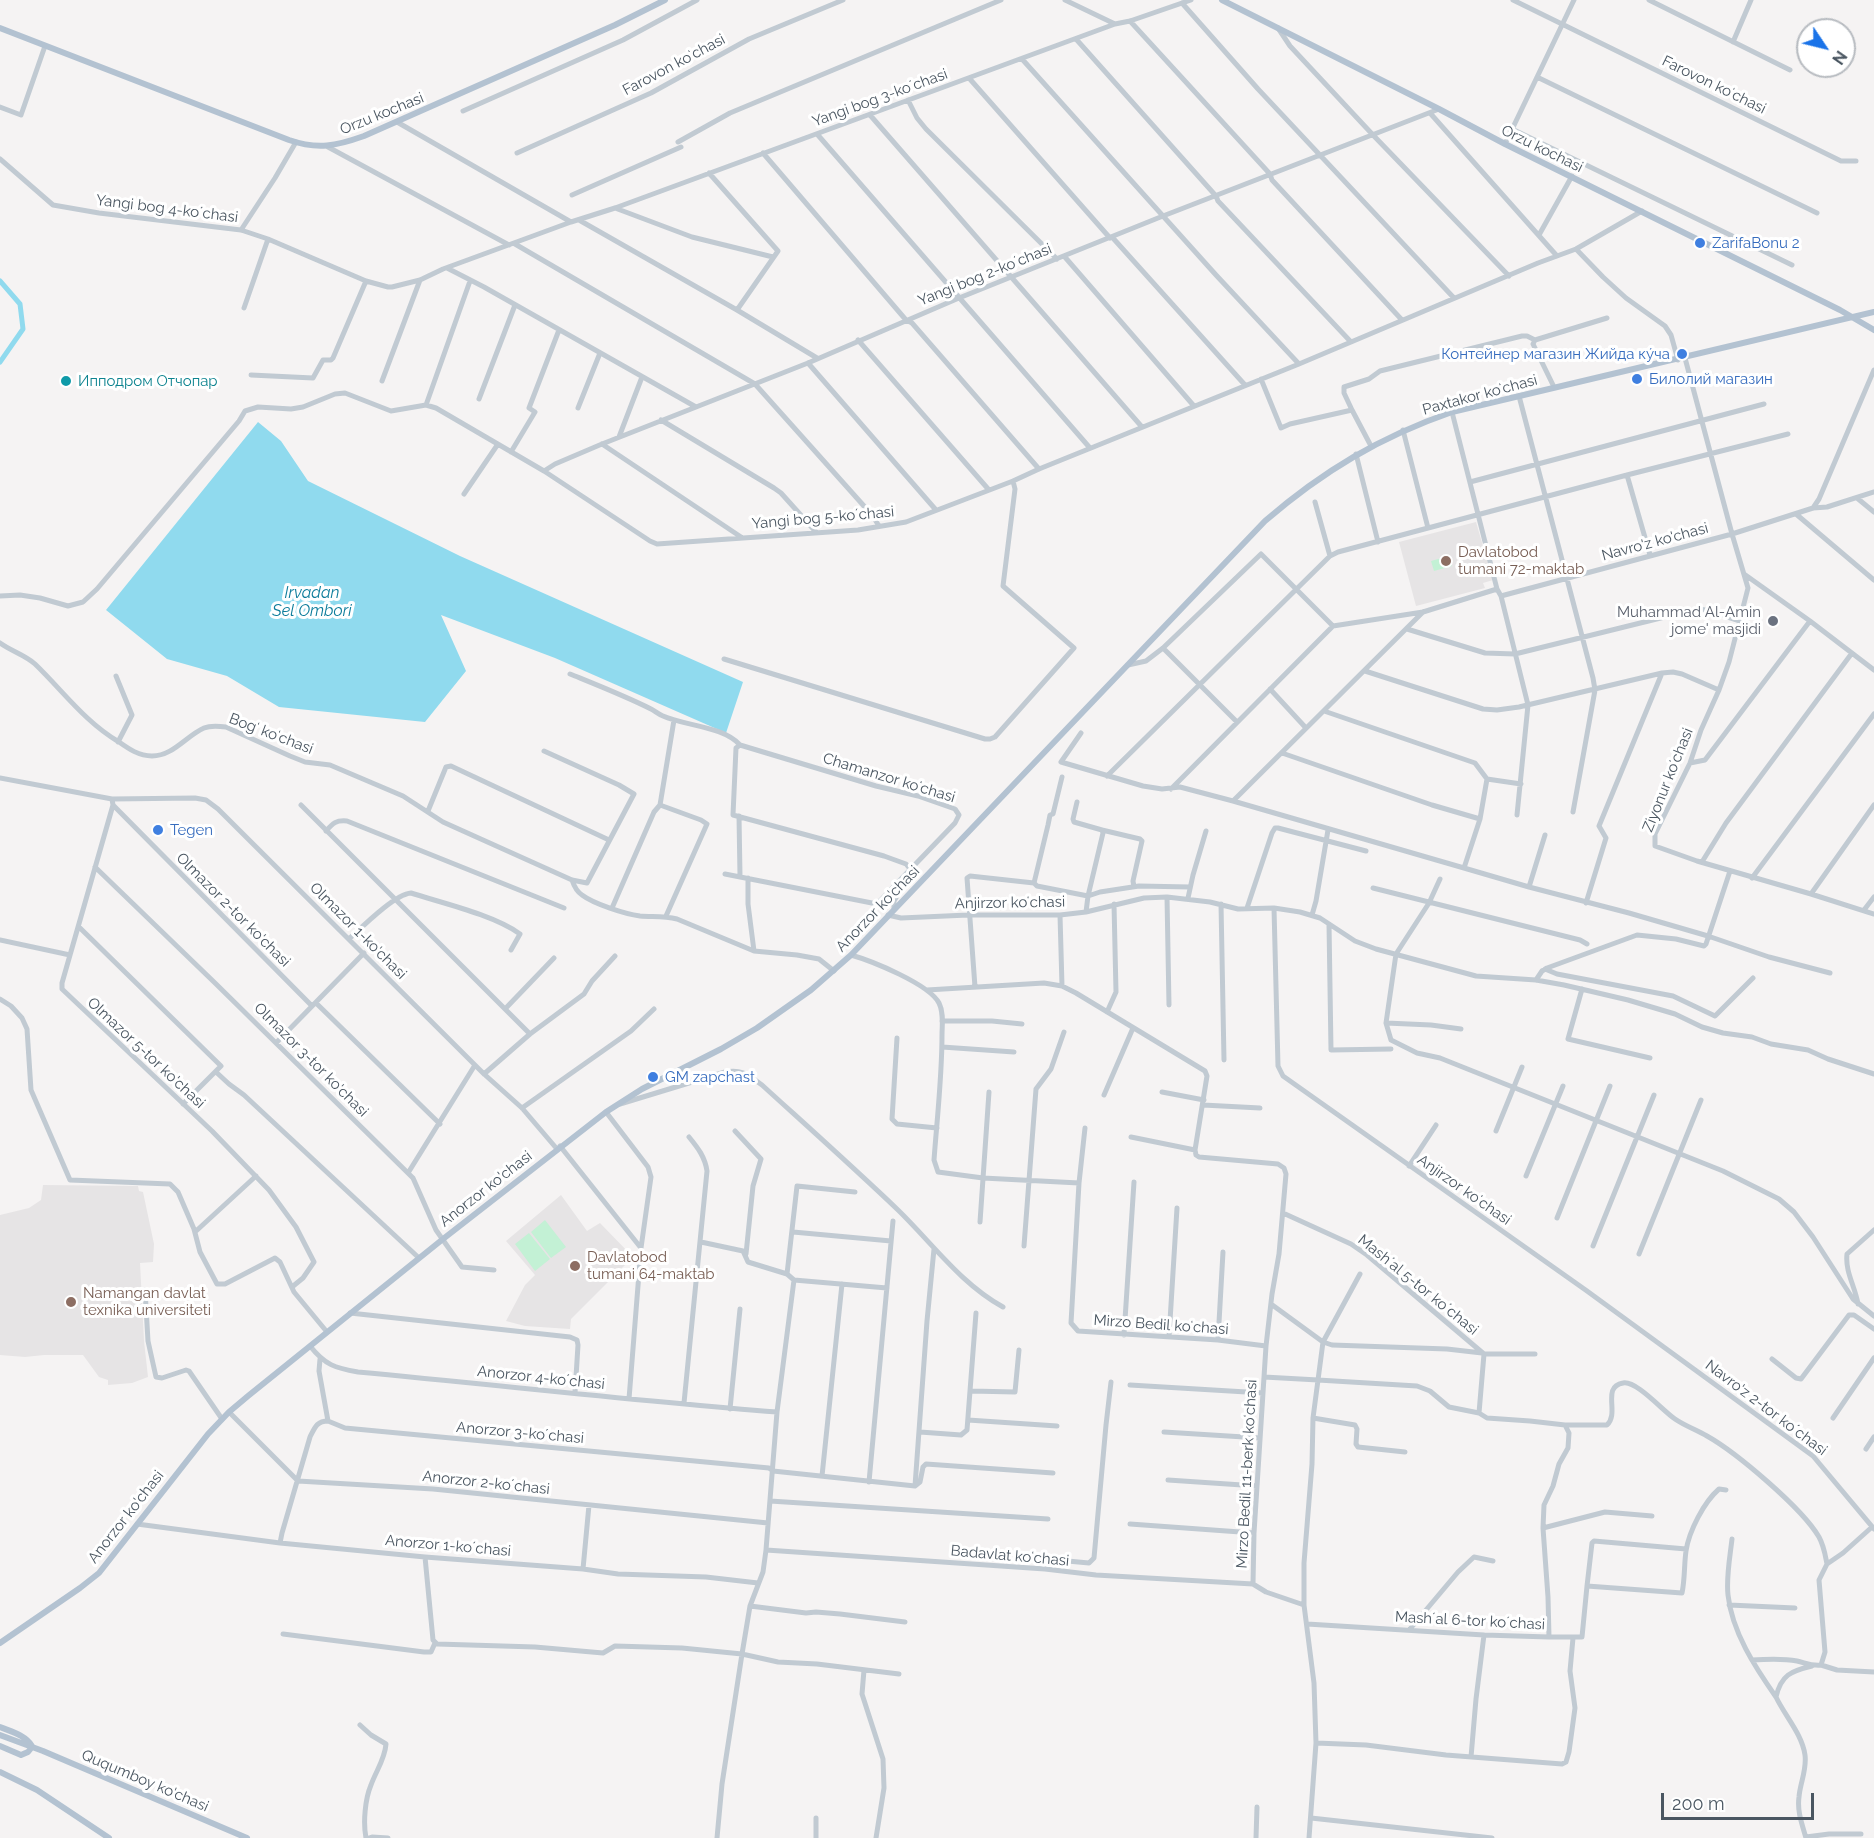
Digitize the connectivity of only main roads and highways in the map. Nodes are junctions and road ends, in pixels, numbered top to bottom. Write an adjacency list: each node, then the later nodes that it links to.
1 (665, 0): 3 (main road, Orzu kochasi)
2 (1222, 0): 5 (main road, Orzu kochasi)
3 (0, 28)
4 (1874, 312): 5 (main road, Paxtakor koʻchasi)
5 (1853, 317): 6 (main road, Orzu kochasi); 7 (main road, Paxtakor koʻchasi)
6 (1874, 330)
7 (1051, 746): 8 (main road, Anorzor ko'chasi)
8 (0, 1643)
9 (0, 1726): 12 (main road)
10 (0, 1734): 12 (main road)
11 (0, 1746): 12 (main road)
12 (33, 1747): 15 (main road, Ququmboy ko'chasi)
13 (0, 1772): 14 (main road)
14 (109, 1838)
15 (247, 1838)

